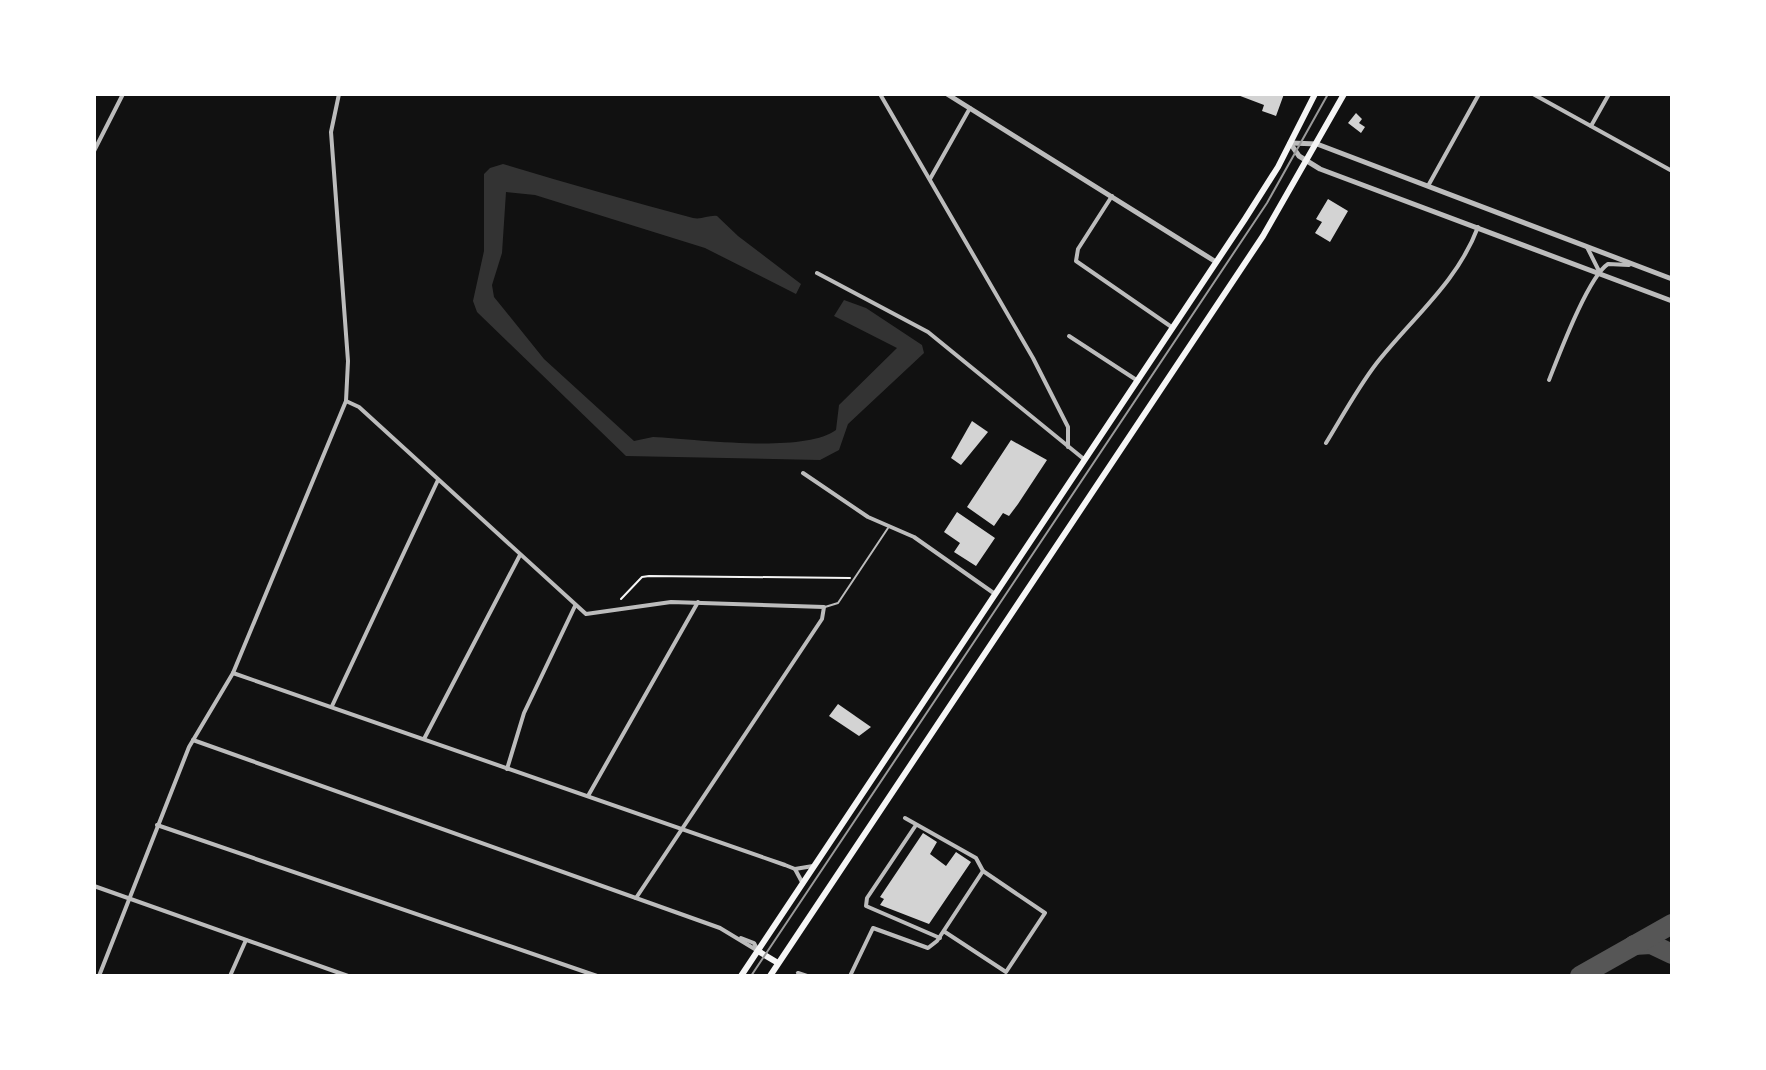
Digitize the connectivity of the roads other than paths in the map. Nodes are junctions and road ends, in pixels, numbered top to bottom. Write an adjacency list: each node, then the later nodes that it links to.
1 (123, 94): 14 (street)
2 (339, 94): 32 (street)
3 (880, 94): 17 (street)
4 (947, 94): 10 (street)
5 (1315, 94): 12 (main road)
6 (1344, 94): 13 (main road)
7 (1479, 94): 18 (street)
8 (1533, 94): 11 (street)
9 (1609, 94): 11 (street)
10 (970, 108): 17 (street); 19 (street)
11 (1591, 126): 16 (street)
12 (1290, 143): 13 (street); 15 (street); 22 (main road)
13 (1317, 144): 15 (main road); 18 (street)
14 (94, 151)
15 (1307, 162): 20 (street); 65 (main road)
16 (1672, 171)
17 (930, 179): 34 (street)
18 (1428, 186): 21 (street)
19 (1112, 196): 22 (street); 28 (street)
20 (1478, 227): 25 (street); 33 (street)
21 (1586, 246): 23 (street); 25 (street)
22 (1216, 262): 28 (main road)
23 (1636, 265): 25 (street); 26 (street)
24 (817, 273): 34 (street)
25 (1599, 273): 27 (street); 30 (street)
26 (1672, 279)
27 (1672, 301)
28 (1173, 328): 31 (main road)
29 (1069, 336): 31 (street)
30 (1549, 380)
31 (1138, 381): 35 (main road)
32 (346, 401): 37 (street); 44 (street)
33 (1326, 443)
34 (1068, 447): 35 (street)
35 (1085, 460): 40 (main road)
36 (803, 473): 38 (street)
37 (438, 480): 39 (street); 45 (street)
38 (888, 528): 40 (street); 43 (lane)
39 (520, 555): 42 (street); 46 (street)
40 (997, 595): 54 (main road)
41 (698, 602): 42 (street); 43 (street); 49 (street)
42 (575, 606): 48 (street)
43 (824, 609): 53 (street)
44 (233, 673): 45 (street); 47 (street)
45 (331, 706): 46 (street)
46 (424, 739): 48 (street)
47 (193, 740): 51 (street); 60 (street)
48 (507, 769): 49 (street)
49 (588, 796): 53 (street)
50 (905, 818): 52 (street)
51 (157, 825): 59 (street); 71 (street)
52 (916, 825): 56 (street); 62 (street)
53 (681, 829): 55 (street); 60 (street)
54 (817, 865): 55 (street); 57 (main road)
55 (795, 869): 57 (street)
56 (983, 871): 61 (street); 67 (street)
57 (803, 885): 64 (main road)
58 (94, 886): 59 (street)
59 (127, 898): 63 (street); 68 (street)
60 (636, 898): 64 (street)
61 (945, 932): 62 (street); 67 (street)
62 (940, 938): 75 (street)
63 (246, 940): 69 (street); 70 (street)
64 (758, 951): 65 (main road); 72 (main road)
65 (778, 963): 73 (main road)
66 (798, 973): 74 (street)
67 (1004, 974)
68 (99, 976)
69 (230, 976)
70 (348, 976)
71 (597, 976)
72 (741, 976)
73 (770, 976)
74 (807, 976)
75 (850, 976)

